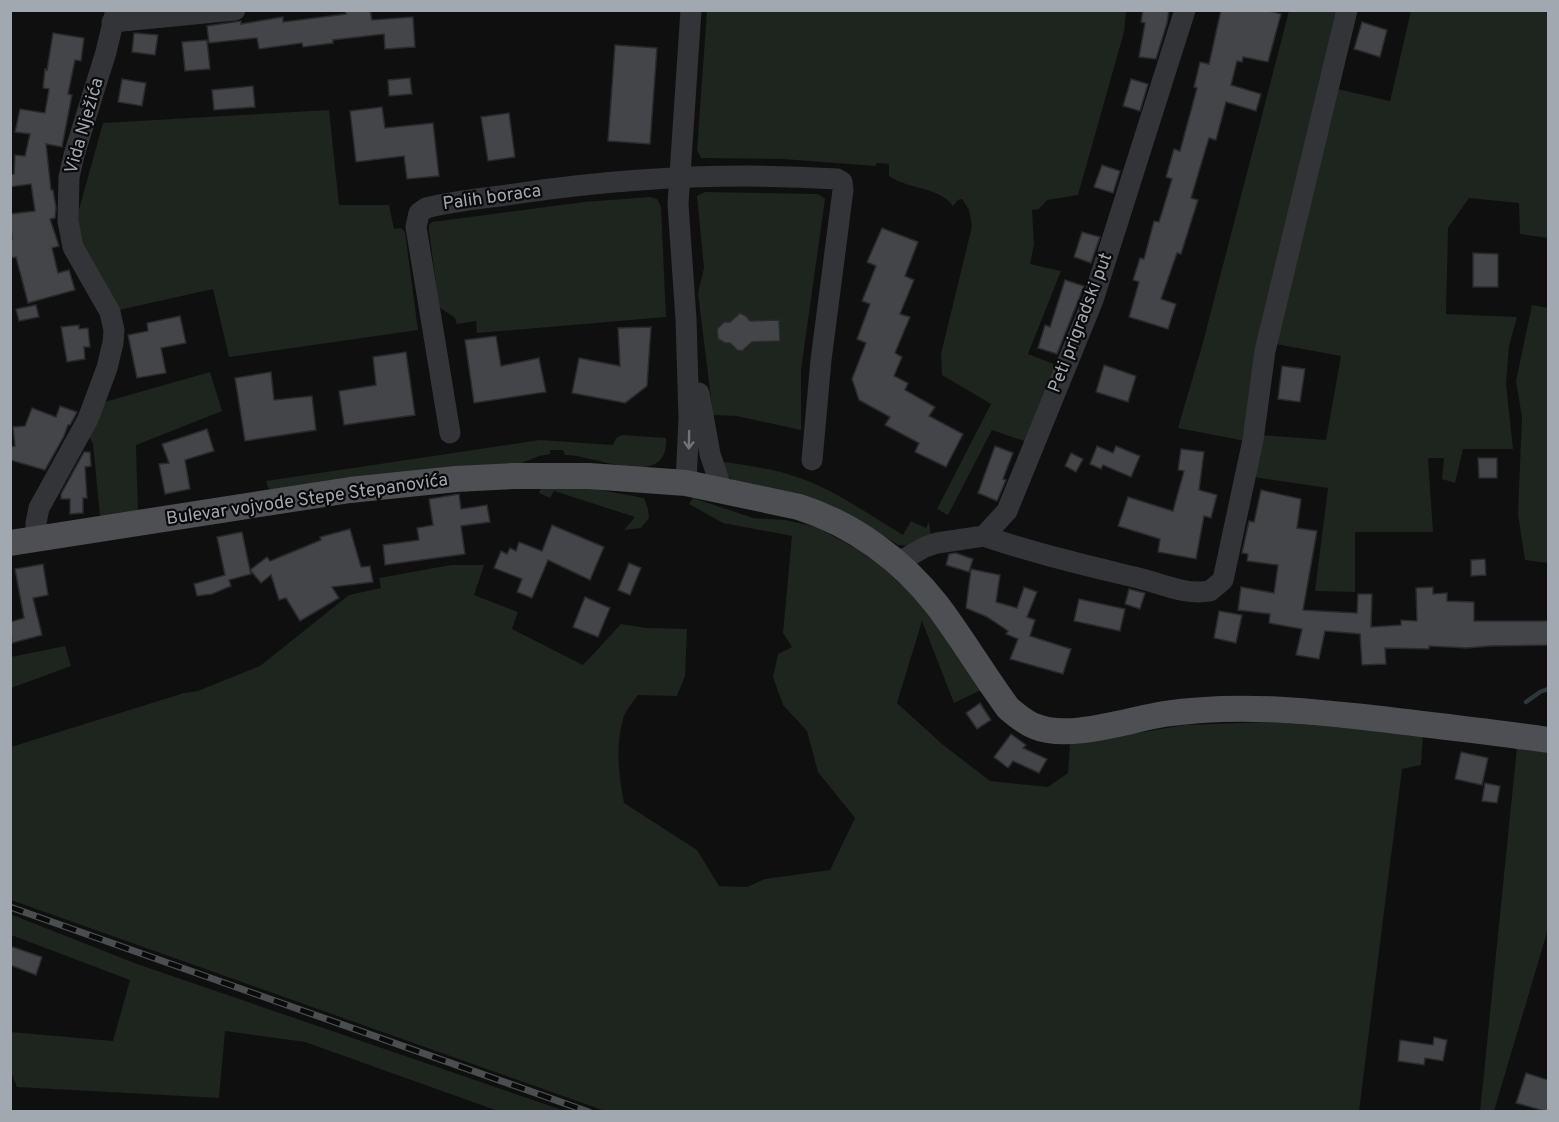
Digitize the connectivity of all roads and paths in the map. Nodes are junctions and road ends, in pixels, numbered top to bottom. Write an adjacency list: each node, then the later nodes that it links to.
1 (235, 10): 5 (street)
2 (691, 10): 6 (street)
3 (1185, 10): 12 (street, Peti prigradski put)
4 (1347, 10): 12 (street)
5 (114, 16): 13 (street, Vida Nježića)
6 (680, 178): 7 (street); 8 (street, Palih boraca); 9 (street, Palih boraca)
7 (686, 319): 10 (street, one-way to 10); 11 (street)
8 (450, 433)
9 (812, 460)
10 (687, 483): 11 (main road, Bulevar vojvode Stepe Stepanovića); 13 (main road, Bulevar vojvode Stepe Stepanovića)
11 (722, 490): 15 (main road, Bulevar vojvode Stepe Stepanovića)
12 (984, 536): 15 (street)
13 (37, 539): 14 (main road, Bulevar vojvode Stepe Stepanovića)
14 (10, 543)
15 (897, 563): 16 (main road, Bulevar vojvode Stepe Stepanovića)
16 (1548, 740)

